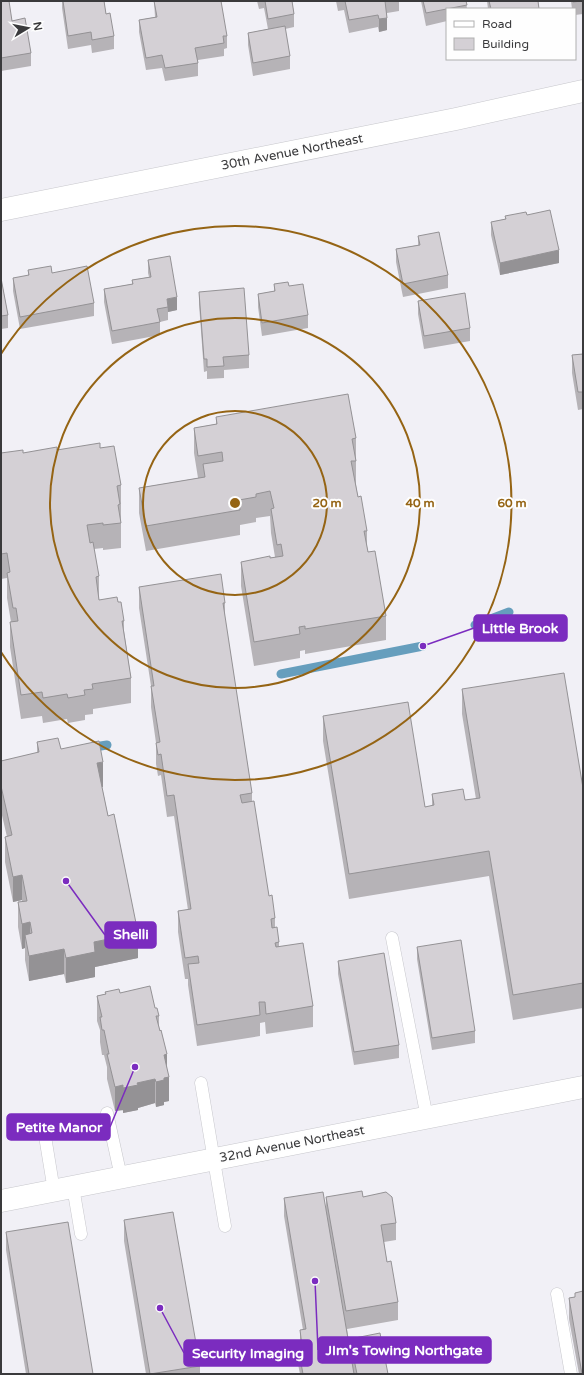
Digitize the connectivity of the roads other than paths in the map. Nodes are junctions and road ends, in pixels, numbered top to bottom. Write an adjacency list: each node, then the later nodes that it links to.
1 (583, 91): 2 (street, 30th Avenue Northeast)
2 (1, 210)
3 (392, 938): 7 (lane)
4 (201, 1083): 9 (lane)
5 (583, 1087): 7 (street, 32nd Avenue Northeast)
6 (107, 1113): 10 (lane)
7 (427, 1118): 9 (street, 32nd Avenue Northeast)
8 (43, 1124): 11 (lane)
9 (214, 1159): 10 (street, 32nd Avenue Northeast); 13 (lane)
10 (121, 1177): 11 (street, 32nd Avenue Northeast)
11 (64, 1189): 12 (street, 32nd Avenue Northeast); 14 (lane)
12 (1, 1201)
13 (226, 1226)
14 (81, 1234)
15 (558, 1294): 16 (lane)
16 (571, 1374)

